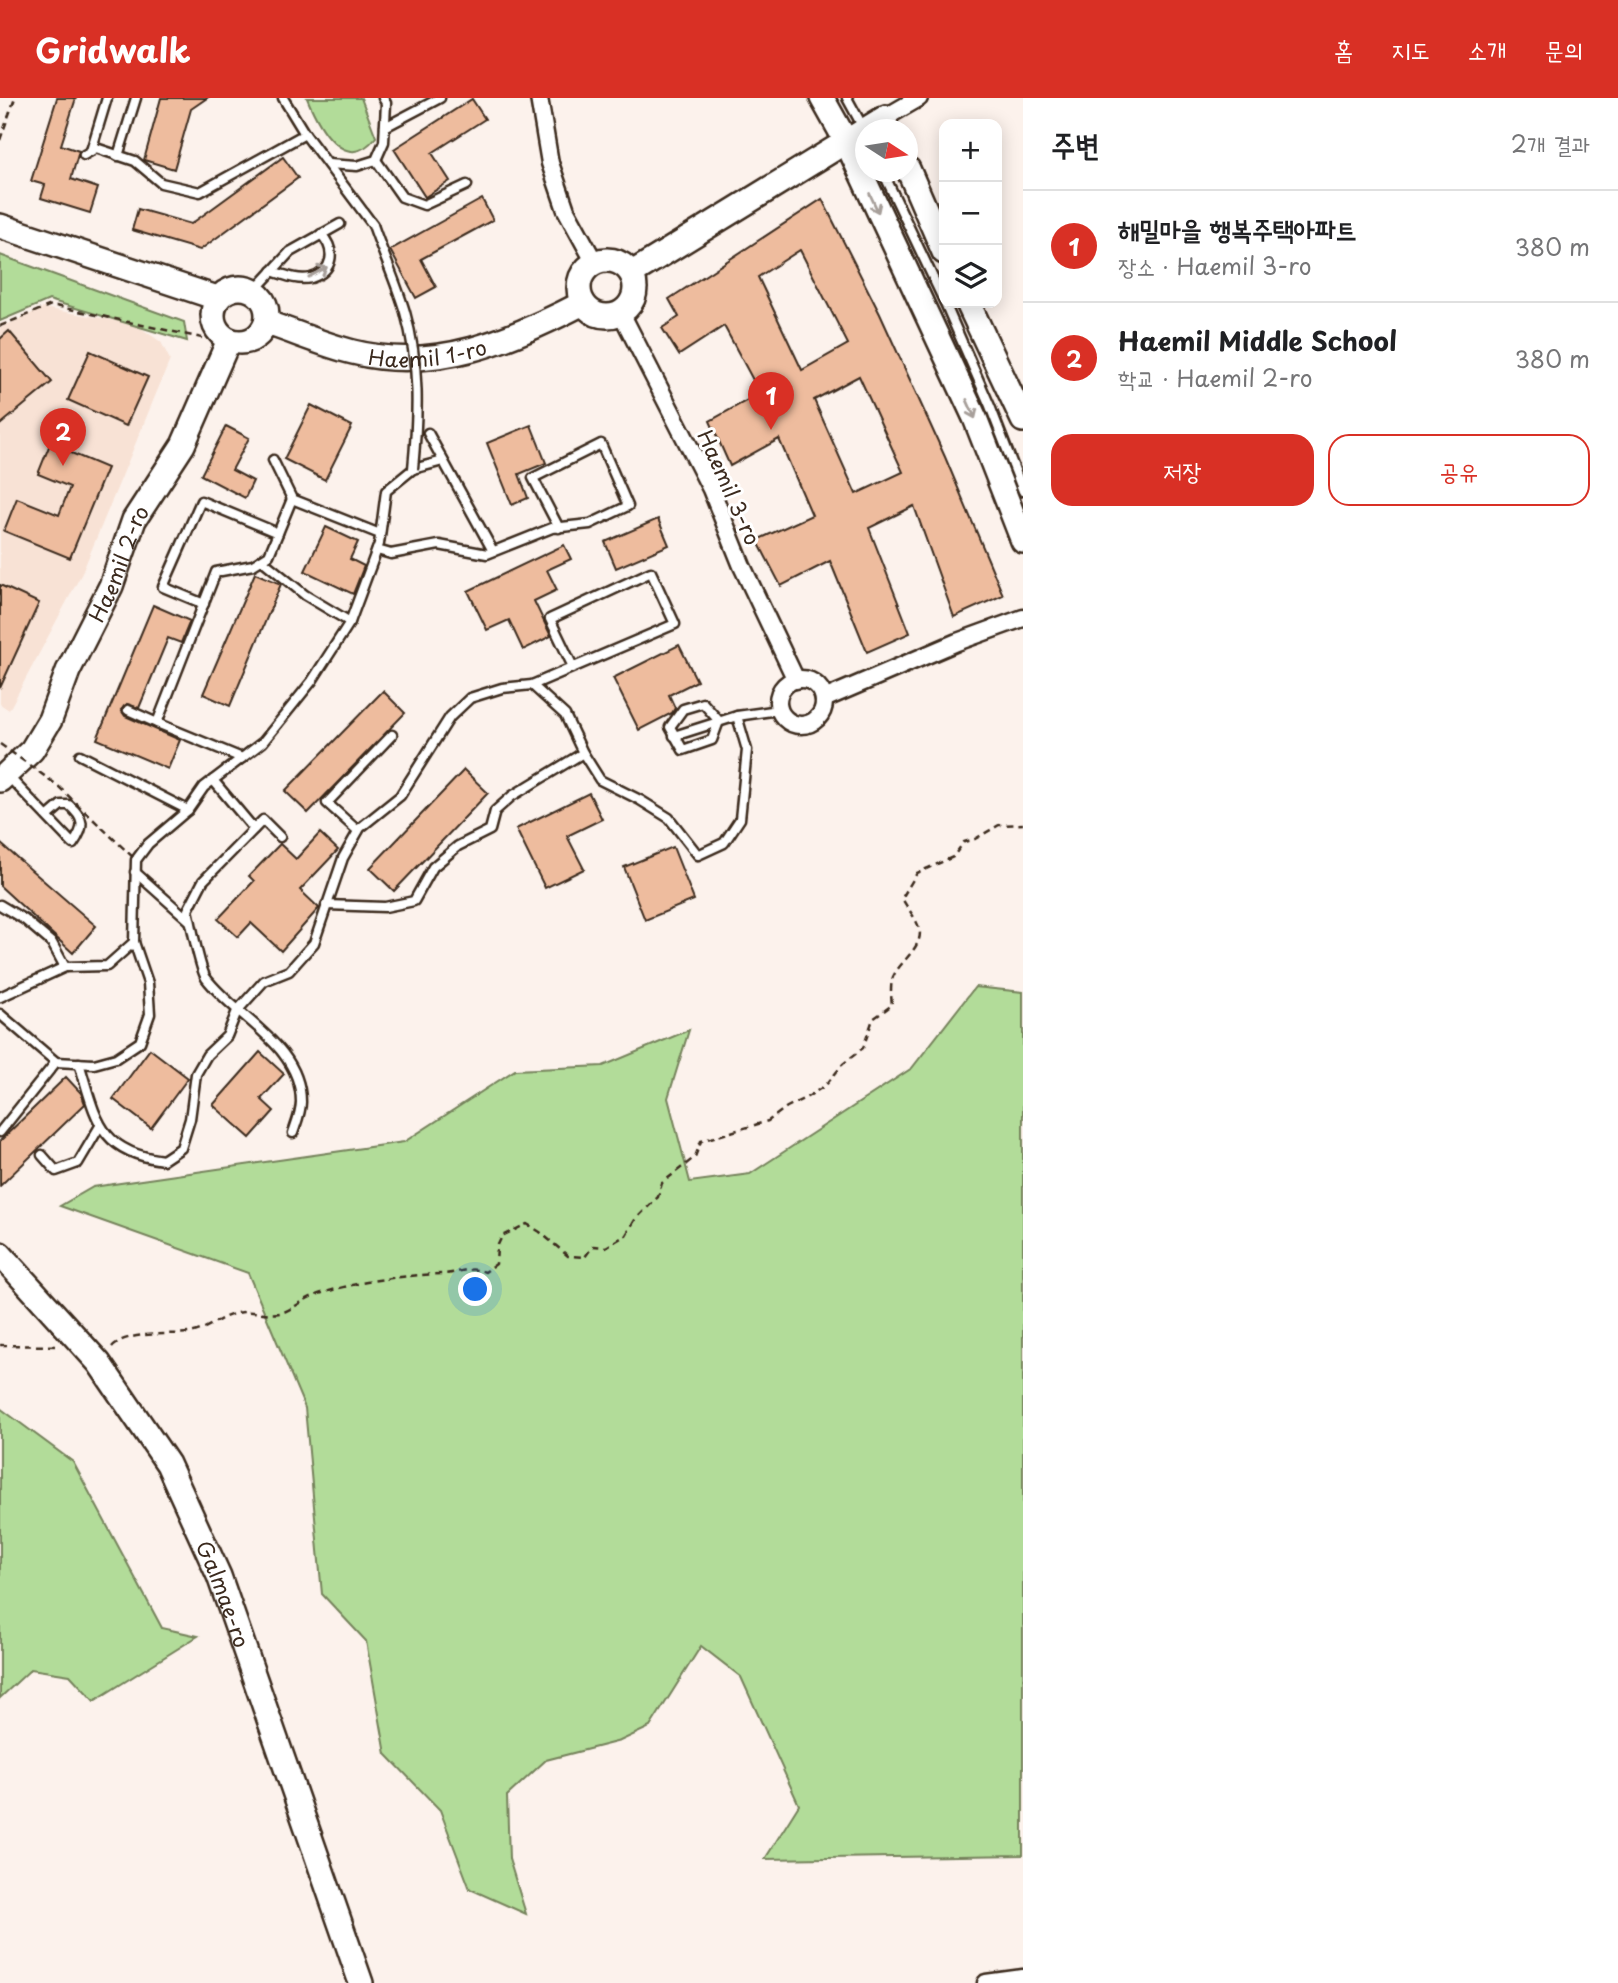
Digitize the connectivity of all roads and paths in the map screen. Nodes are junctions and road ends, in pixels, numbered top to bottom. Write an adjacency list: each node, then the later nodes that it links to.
1 (15, 98): 17 (path)
2 (107, 98): 18 (lane)
3 (136, 98): 18 (lane)
4 (283, 98): 15 (lane)
5 (383, 98): 13 (lane)
6 (440, 98): 13 (lane)
7 (539, 98): 29 (street)
8 (822, 98): 14 (street)
9 (847, 98): 12 (lane)
10 (919, 98): 11 (street)
11 (884, 115)
12 (855, 123)
13 (385, 127): 19 (lane)
14 (855, 131)
15 (304, 134): 18 (lane); 20 (lane)
16 (855, 137): 31 (street)
17 (0, 139)
18 (118, 156)
19 (376, 160): 20 (lane); 24 (lane)
20 (328, 164): 47 (lane, bridge)
21 (878, 182): 53 (street, one-way to 53)
22 (888, 182): 32 (lane)
23 (914, 182): 28 (street)
24 (467, 185)
25 (340, 224): 27 (lane)
26 (0, 226): 34 (street)
27 (321, 234): 30 (lane); 30 (lane, one-way to 27)
28 (941, 245)
29 (595, 263): 31 (street); 35 (street)
30 (272, 271): 33 (lane)
31 (632, 273): 38 (street)
32 (939, 289)
33 (254, 291): 34 (street); 39 (street)
34 (217, 298): 42 (street)
35 (583, 303): 38 (street); 39 (street, Haemil 1-ro)
36 (948, 308): 48 (lane)
37 (970, 308): 43 (street)
38 (621, 313): 61 (street, Haemil 3-ro)
39 (267, 323): 42 (street)
40 (0, 326): 41 (path)
41 (202, 338)
42 (229, 340): 75 (street, Haemil 2-ro)
43 (1023, 420)
44 (428, 433): 46 (lane)
45 (273, 460): 49 (lane)
46 (443, 461): 47 (lane); 55 (lane)
47 (413, 469): 52 (lane)
48 (1023, 491)
49 (292, 499): 51 (lane); 52 (lane)
50 (559, 528): 50 (lane); 55 (lane)
51 (278, 533): 56 (lane); 57 (lane)
52 (380, 534): 54 (lane)
53 (1023, 541)
54 (377, 550): 55 (lane); 59 (lane)
55 (493, 551)
56 (262, 560): 57 (lane); 59 (lane)
57 (204, 604): 68 (lane)
58 (1023, 618): 63 (street)
59 (350, 622): 74 (lane)
60 (573, 667): 60 (lane); 62 (lane)
61 (796, 680): 63 (street); 65 (street)
62 (532, 685): 72 (lane); 81 (lane)
63 (824, 699): 65 (street)
64 (128, 710): 68 (lane)
65 (779, 710): 66 (lane)
66 (737, 716): 67 (lane); 72 (lane)
67 (719, 721): 70 (lane); 70 (lane); 70 (lane)
68 (157, 723): 74 (lane)
69 (392, 735): 81 (lane)
70 (674, 736)
71 (0, 744): 83 (path, bridge)
72 (583, 753): 86 (lane)
73 (80, 755): 77 (lane)
74 (242, 758): 76 (lane)
75 (4, 777): 78 (lane)
76 (213, 780): 77 (lane); 80 (lane)
77 (188, 810): 83 (lane)
78 (47, 817): 78 (lane)
79 (1023, 824): 101 (path)
80 (254, 829): 82 (lane); 87 (lane)
81 (358, 831): 86 (lane)
82 (279, 837)
83 (136, 860): 84 (lane)
84 (135, 872): 87 (lane); 88 (lane)
85 (0, 905): 89 (lane)
86 (326, 905): 91 (lane)
87 (191, 922): 91 (lane)
88 (134, 942): 89 (lane); 94 (lane)
89 (65, 967): 90 (lane)
90 (0, 997)
91 (237, 1011): 95 (lane); 97 (lane)
92 (1, 1019): 93 (lane)
93 (56, 1062): 94 (lane); 96 (lane)
94 (79, 1063): 95 (lane)
95 (100, 1126): 98 (lane)
96 (0, 1132)
97 (293, 1133)
98 (43, 1155)
99 (0, 1254): 101 (street, Galmae-ro)
100 (0, 1345): 101 (path)
101 (92, 1355): 103 (street, Galmae-ro)
102 (1023, 1978): 104 (street)
103 (361, 1983)
104 (986, 1983)

